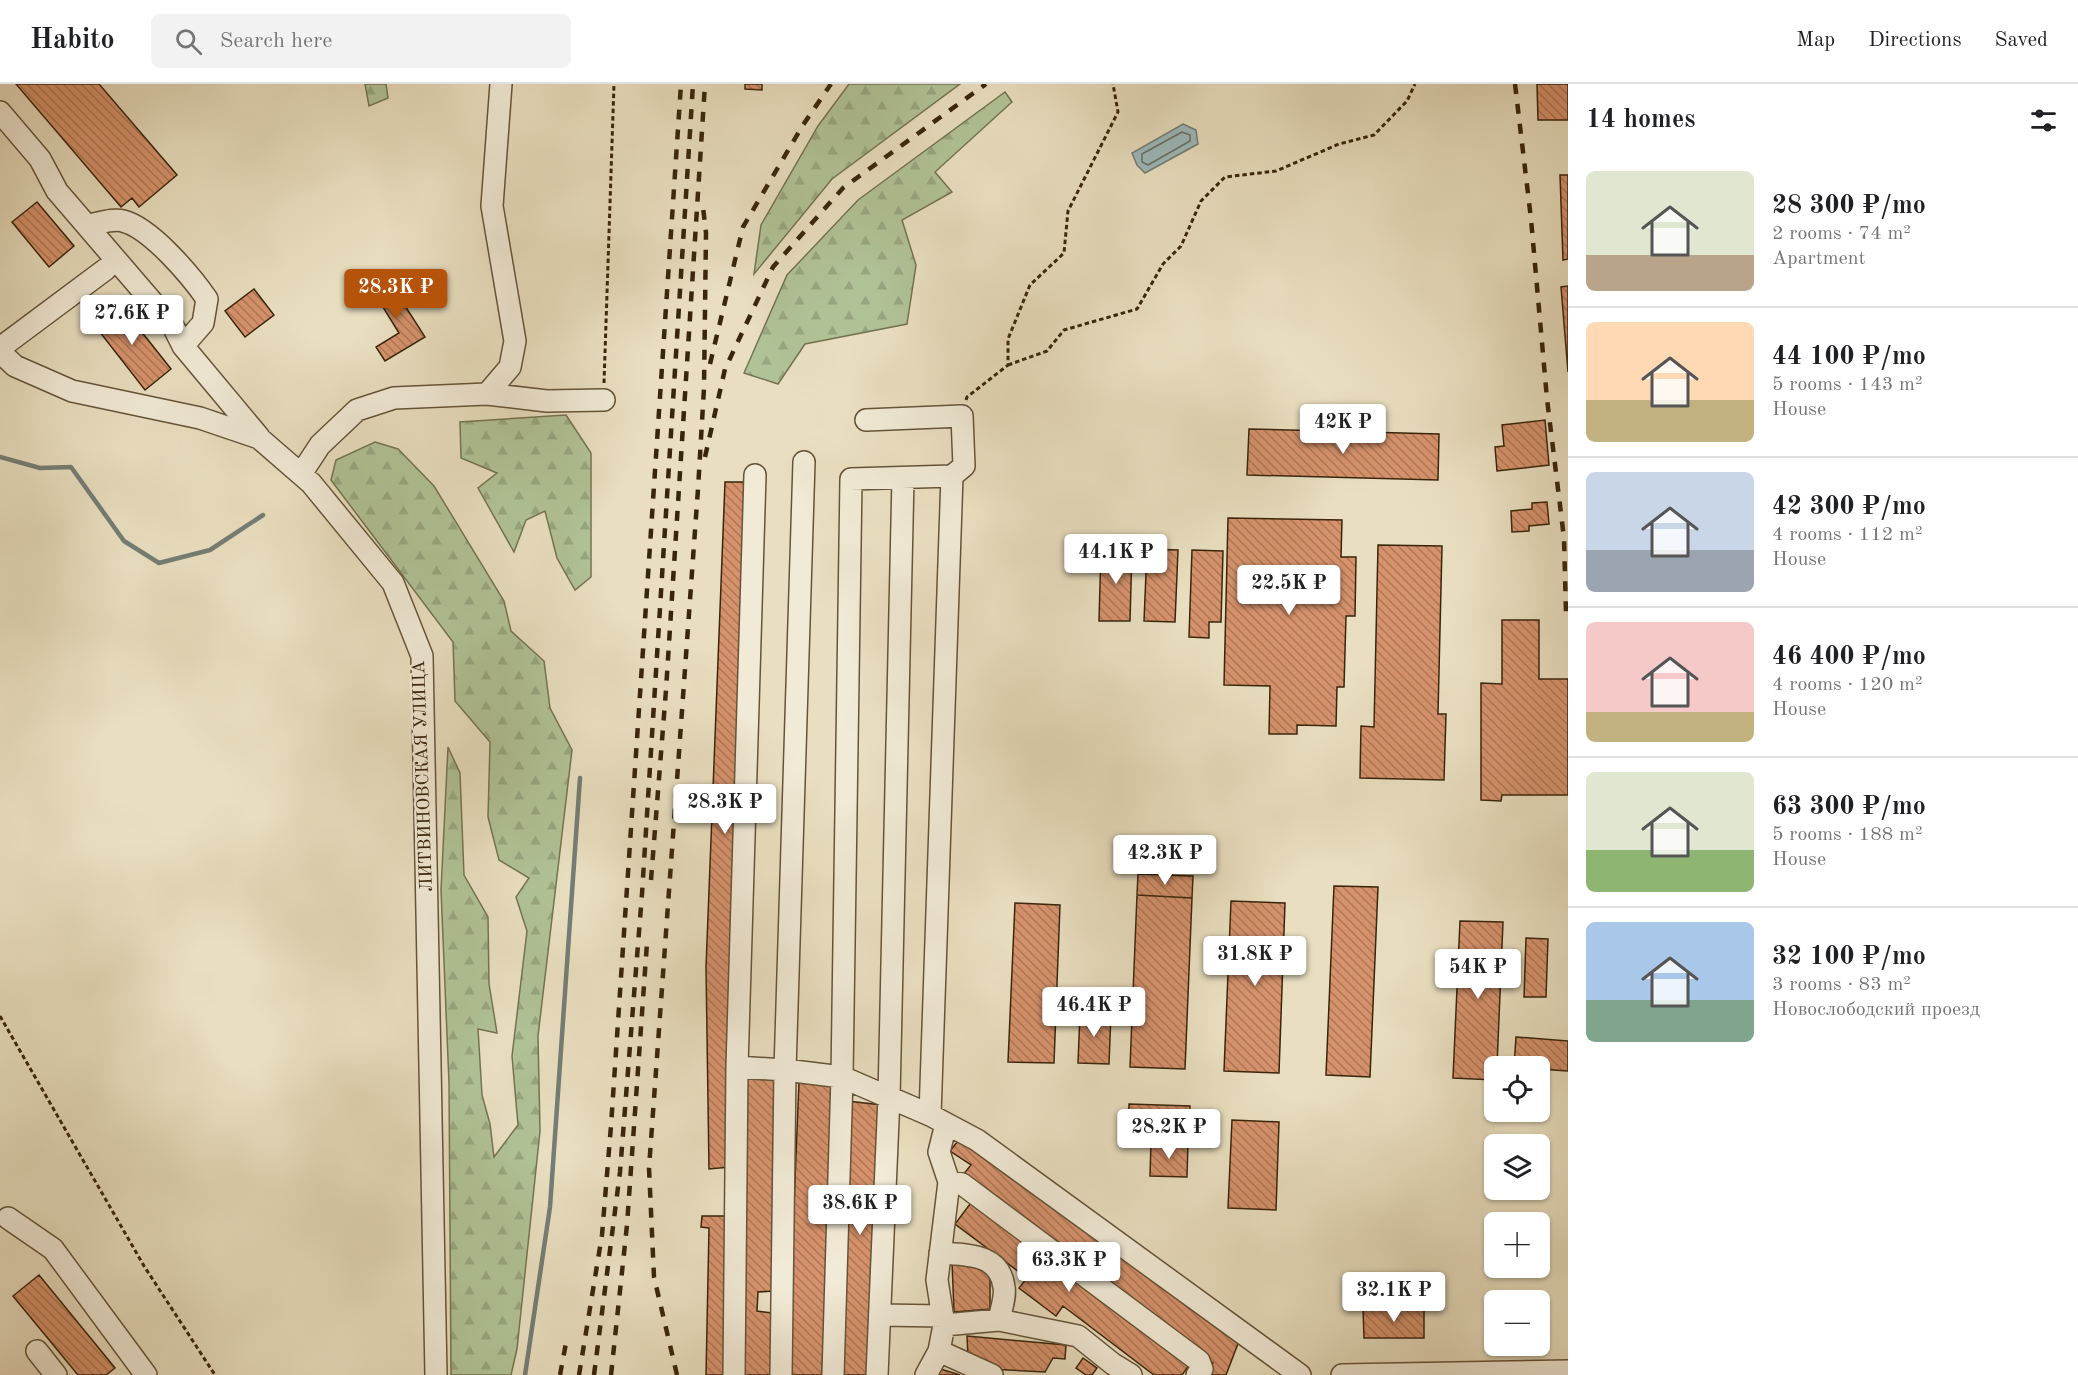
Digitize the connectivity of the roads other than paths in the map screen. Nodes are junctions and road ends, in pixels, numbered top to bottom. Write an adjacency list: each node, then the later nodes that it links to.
1 (501, 84): 7 (street)
2 (0, 112): 3 (street)
3 (87, 225): 5 (street); 5 (street)
4 (105, 269): 6 (street)
5 (183, 346): 10 (street)
6 (0, 350): 10 (street, ЛИТВИНОВСКАЯ УЛИЦА)
7 (487, 394): 8 (street); 12 (street)
8 (604, 400)
9 (866, 420): 14 (street)
10 (260, 438): 12 (street, ЛИТВИНОВСКАЯ УЛИЦА)
11 (804, 462): 17 (street)
12 (301, 474): 34 (street, ЛИТВИНОВСКАЯ УЛИЦА)
13 (755, 475): 16 (street)
14 (952, 476): 15 (street); 20 (street)
15 (903, 478): 18 (street); 19 (street)
16 (737, 1067): 17 (street); 35 (street)
17 (785, 1070): 18 (street); 36 (street)
18 (842, 1077): 19 (street); 37 (street)
19 (889, 1097): 20 (street); 24 (street)
20 (938, 1119): 21 (street); 43 (street)
21 (949, 1182): 23 (street); 42 (street)
22 (8, 1218): 33 (street)
23 (940, 1253): 25 (street); 26 (street)
24 (880, 1315): 26 (street); 38 (street)
25 (999, 1320): 26 (street); 29 (street)
26 (944, 1321): 28 (street)
27 (37, 1351): 32 (street)
28 (939, 1351): 39 (street); 40 (street)
29 (1112, 1370): 41 (street)
30 (1568, 1371): 31 (street)
31 (1392, 1374): 44 (street)
32 (56, 1375)
33 (146, 1375)
34 (436, 1375)
35 (734, 1375)
36 (781, 1375)
37 (833, 1375)
38 (876, 1375)
39 (926, 1375)
40 (992, 1375)
41 (1131, 1375)
42 (1197, 1375)
43 (1300, 1375)
44 (1342, 1375)

